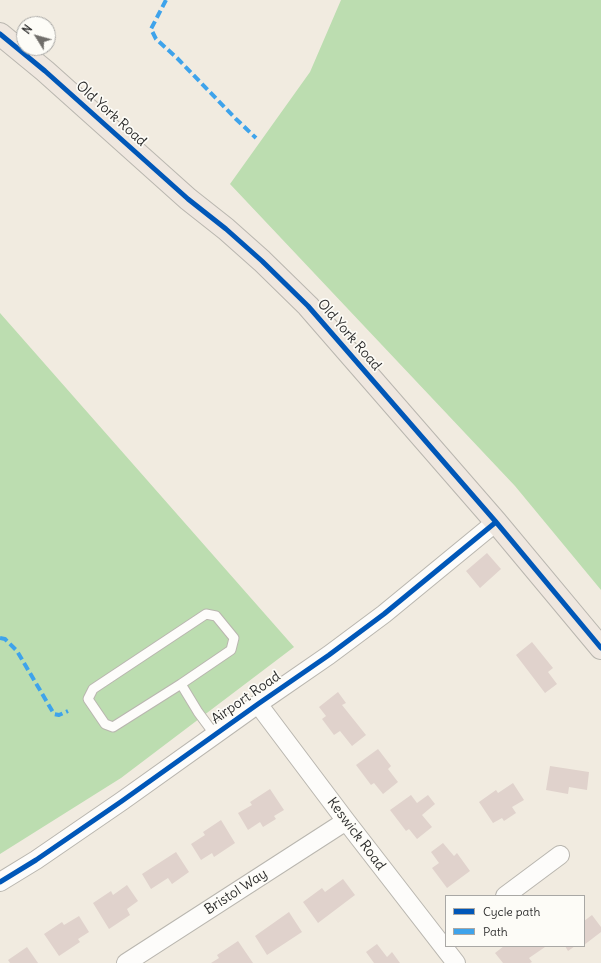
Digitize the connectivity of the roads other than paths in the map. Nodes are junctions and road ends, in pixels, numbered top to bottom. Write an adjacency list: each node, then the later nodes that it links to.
1 (0, 34): 2 (main road, Old York Road)
2 (496, 522): 3 (main road, Old York Road); 5 (street, Airport Road)
3 (601, 648)
4 (181, 684): 4 (lane); 6 (lane)
5 (258, 704): 6 (street, Airport Road); 7 (street, Keswick Road)
6 (215, 735): 9 (street, Airport Road)
7 (346, 820): 11 (street, Keswick Road); 13 (street, Bristol Way)
8 (560, 855): 10 (street)
9 (0, 882)
10 (506, 895)
11 (444, 943)
12 (446, 947): 14 (street, Keswick Road)
13 (126, 963)
14 (456, 963)

